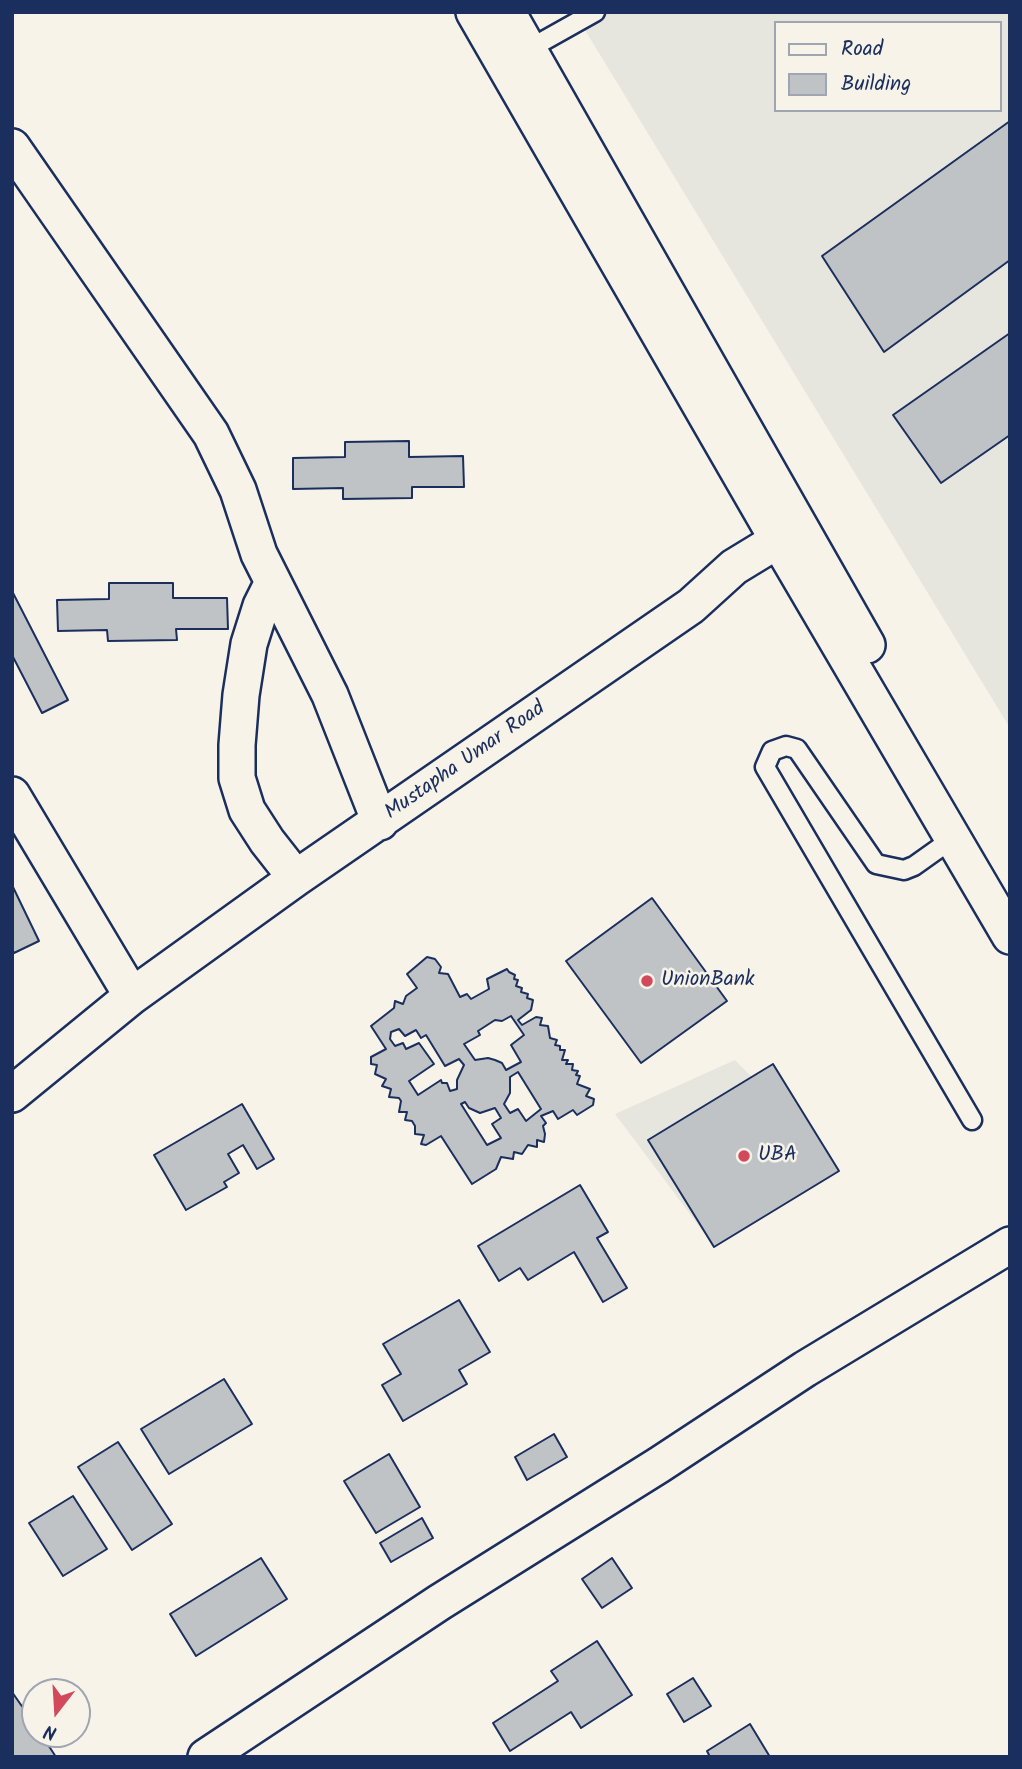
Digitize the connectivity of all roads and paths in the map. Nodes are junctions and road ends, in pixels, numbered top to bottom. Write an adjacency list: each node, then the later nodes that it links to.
1 (474, 12): 6 (street)
2 (507, 12): 4 (street)
3 (595, 12): 4 (lane)
4 (529, 49): 6 (street)
5 (12, 146): 7 (street)
6 (789, 534): 9 (street, Mustapha Umar Road); 10 (street); 12 (street)
7 (273, 582): 9 (street); 11 (street)
8 (12, 795): 14 (street)
9 (380, 822): 11 (street, Mustapha Umar Road)
10 (952, 839): 13 (street); 16 (lane)
11 (296, 878): 14 (street, Mustapha Umar Road)
12 (1010, 890)
13 (1010, 936)
14 (132, 996): 15 (street, Mustapha Umar Road)
15 (12, 1094)
16 (972, 1120)
17 (1010, 1245): 18 (street)
18 (206, 1757)

